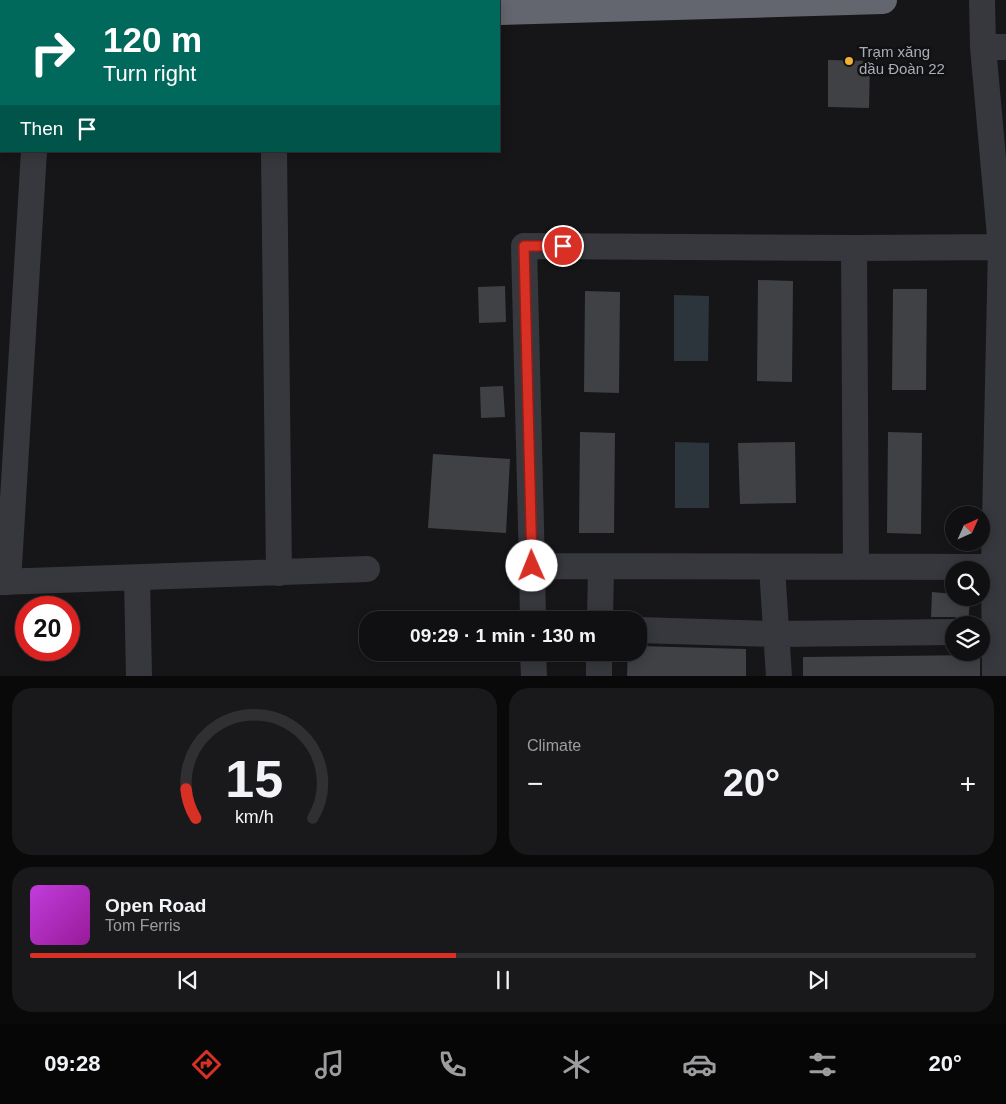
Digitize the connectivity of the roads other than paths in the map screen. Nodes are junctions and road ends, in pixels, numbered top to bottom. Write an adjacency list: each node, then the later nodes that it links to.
1 (883, 0): 3 (highway)
2 (982, 0): 4 (street)
3 (500, 11)
4 (994, 47): 7 (street)
5 (34, 152): 18 (street)
6 (274, 152): 16 (street)
7 (1003, 247): 8 (street); 9 (street)
8 (854, 248): 10 (street); 12 (street)
9 (1002, 345): 13 (street)
10 (532, 566): 11 (street); 19 (street)
11 (601, 566): 14 (street); 20 (street)
12 (856, 566): 13 (street); 14 (street)
13 (1000, 566): 23 (street)
14 (772, 567): 24 (street)
15 (367, 569): 16 (street)
16 (279, 574): 17 (street)
17 (137, 578): 18 (street); 27 (street)
18 (4, 582)
19 (532, 611)
20 (600, 611)
21 (647, 630): 24 (street)
22 (945, 632): 24 (street)
23 (994, 632): 31 (street)
24 (776, 634): 30 (street)
25 (533, 661): 28 (street)
26 (599, 661): 29 (street)
27 (139, 676)
28 (534, 676)
29 (599, 676)
30 (779, 676)
31 (995, 676)

